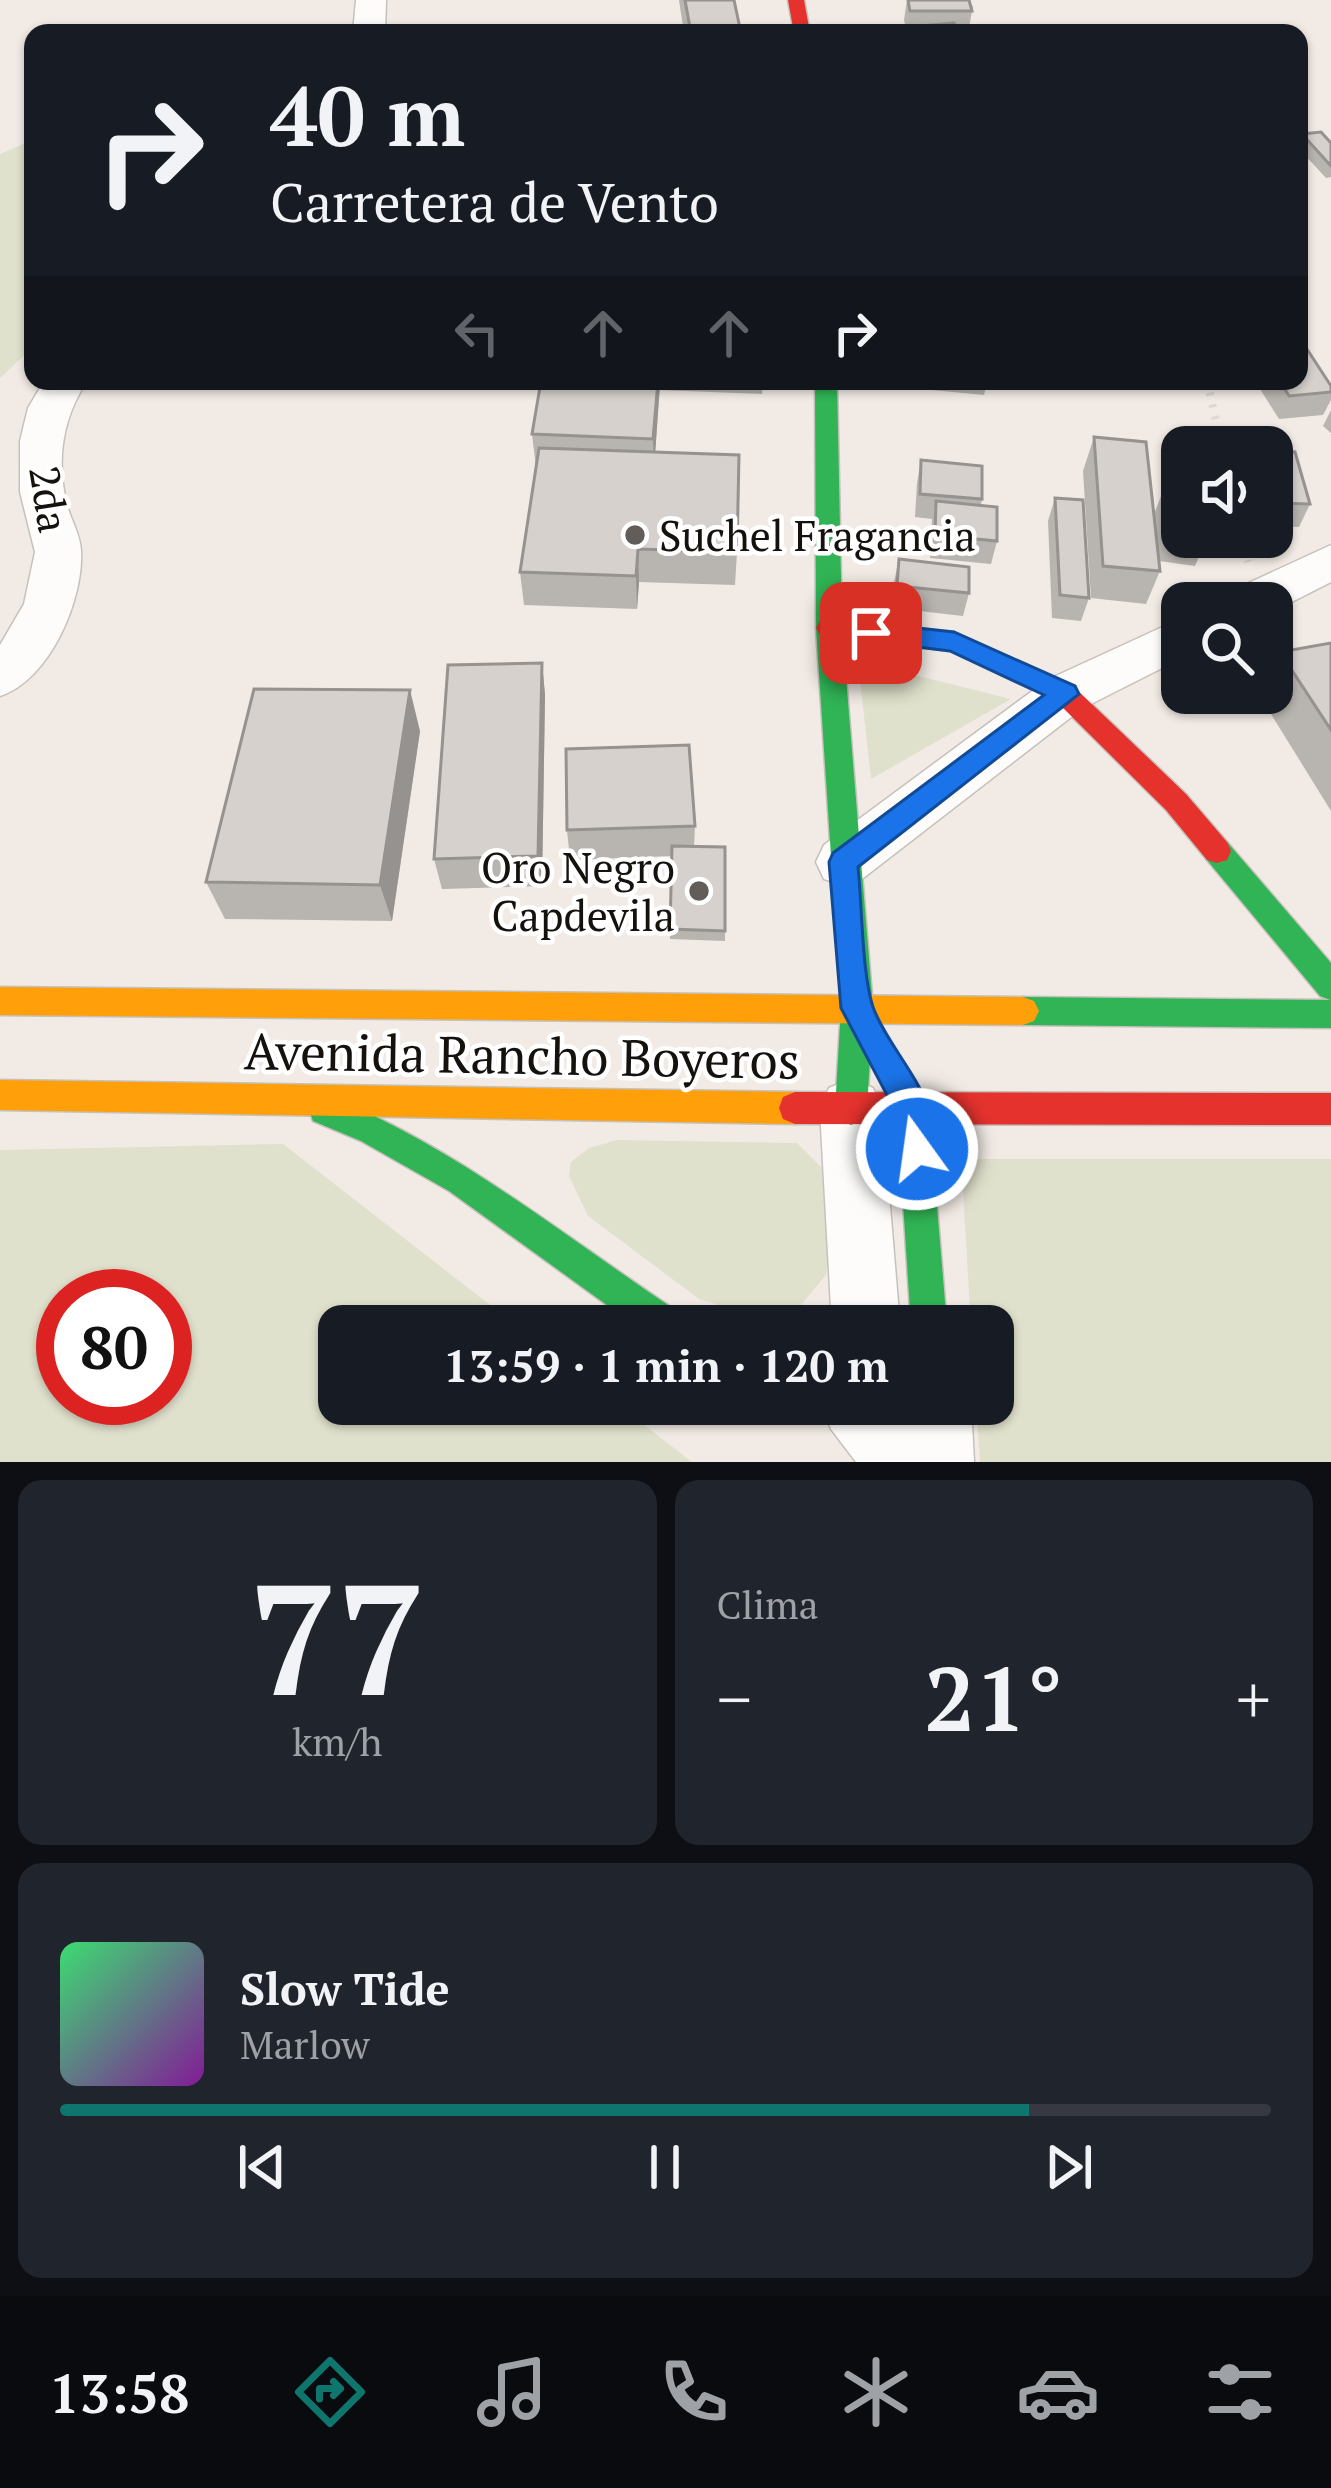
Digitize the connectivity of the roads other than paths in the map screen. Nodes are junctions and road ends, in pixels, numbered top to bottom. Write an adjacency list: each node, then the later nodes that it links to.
1 (61, 390): 7 (street, 2da)
2 (826, 390): 5 (main road)
3 (1331, 562): 4 (street)
4 (1291, 582)
5 (829, 628): 8 (main road); 9 (main road)
6 (1161, 646): 8 (street)
7 (0, 677)
8 (1065, 694): 9 (street); 10 (main road)
9 (843, 862): 12 (main road)
10 (1331, 986)
11 (0, 1001): 12 (main road, Avenida Rancho Boyeros)
12 (857, 1008): 13 (main road, Avenida Rancho Boyeros); 14 (main road); 17 (main road)
13 (1331, 1014)
14 (879, 1049)
15 (0, 1095): 16 (main road, Avenida Rancho Boyeros)
16 (281, 1097): 17 (main road, Avenida Rancho Boyeros); 19 (main road)
17 (888, 1103): 18 (main road, Avenida Rancho Boyeros); 20 (street); 21 (main road)
18 (1331, 1109)
19 (639, 1305)
20 (868, 1305)
21 (927, 1305)
22 (894, 1425): 23 (street)
23 (938, 1462)

